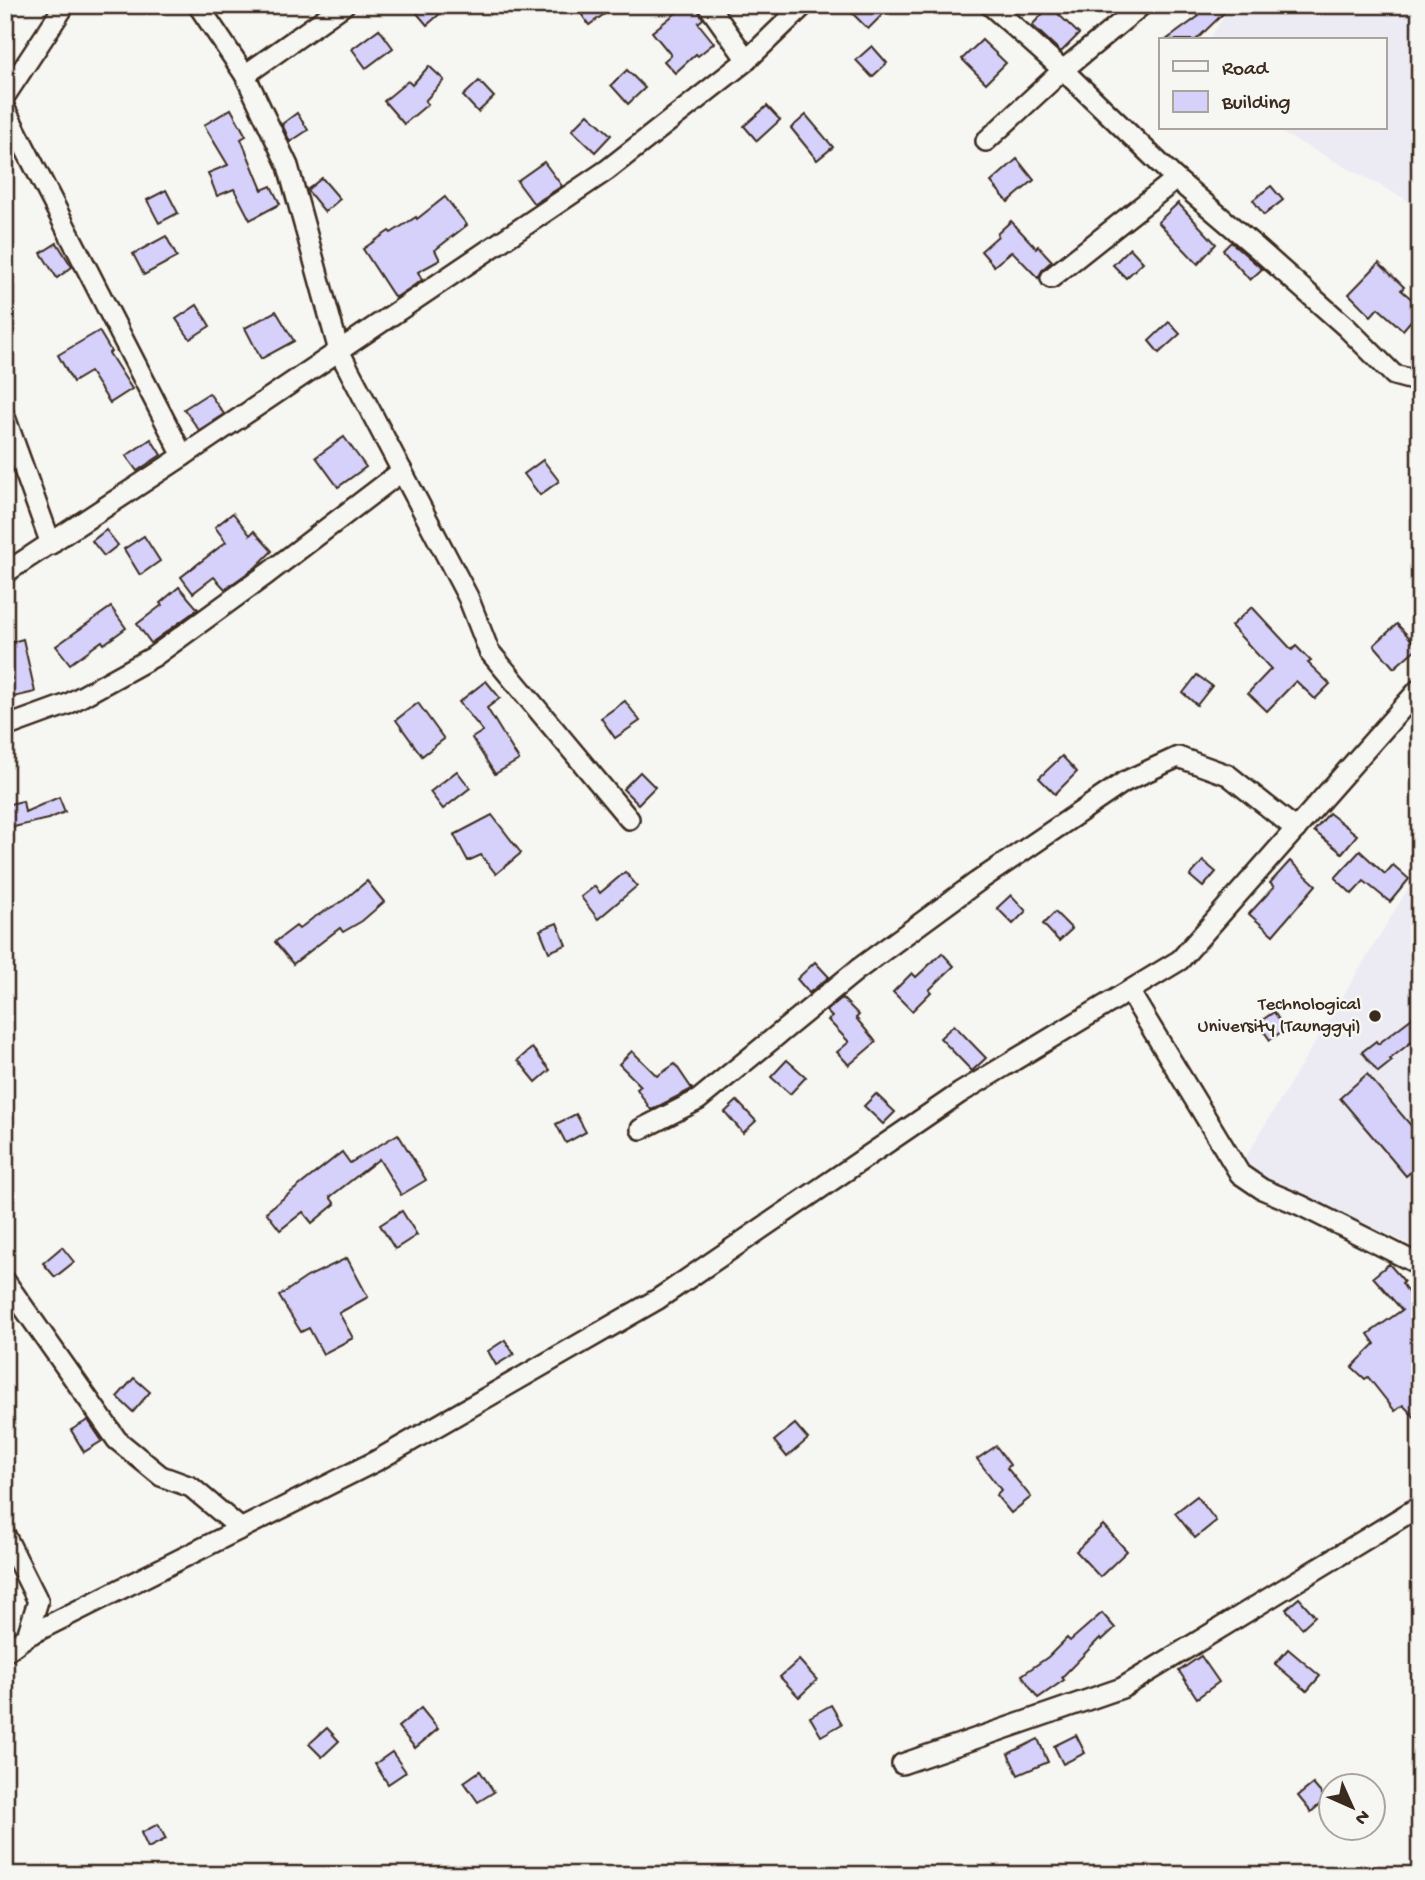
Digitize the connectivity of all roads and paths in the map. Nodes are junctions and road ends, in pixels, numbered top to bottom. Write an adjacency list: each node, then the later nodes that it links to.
1 (65, 5): 11 (street)
2 (198, 5): 10 (street)
3 (344, 5): 10 (street)
4 (708, 5): 8 (street)
5 (804, 5): 8 (street)
6 (990, 5): 9 (street)
7 (1142, 5): 9 (street)
8 (747, 60): 16 (street)
9 (1063, 70): 13 (street); 14 (street)
10 (245, 75): 16 (street)
11 (5, 96)
12 (5, 109): 19 (street)
13 (986, 141)
14 (1176, 179): 15 (street); 17 (street)
15 (1051, 278)
16 (339, 351): 19 (street); 20 (street)
17 (1420, 382)
18 (5, 417): 21 (street)
19 (183, 456): 21 (street)
20 (402, 471): 24 (street); 25 (street)
21 (51, 544): 22 (street)
22 (5, 573)
23 (1420, 688): 26 (street)
24 (5, 727)
25 (629, 819)
26 (1296, 829): 27 (street); 28 (street)
27 (1129, 991): 29 (street); 32 (street)
28 (640, 1129)
29 (1420, 1265)
30 (5, 1281): 32 (street)
31 (1420, 1506): 36 (street)
32 (241, 1529): 34 (street)
33 (5, 1535): 34 (street)
34 (27, 1636): 35 (street)
35 (5, 1652)
36 (902, 1764)

